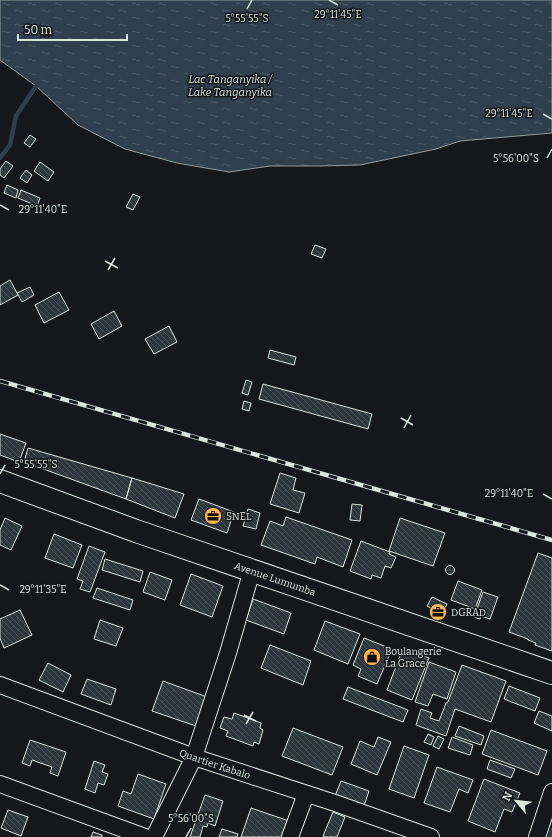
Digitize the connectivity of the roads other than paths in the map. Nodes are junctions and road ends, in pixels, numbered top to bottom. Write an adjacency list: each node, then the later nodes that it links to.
1 (0, 481): 2 (highway, Avenue Lumumba)
2 (252, 570): 3 (highway, Avenue Lumumba); 5 (street)
3 (552, 673)
4 (0, 685): 5 (street, Quartier Kabalo)
5 (194, 757): 8 (street, Quartier Kabalo); 10 (street)
6 (0, 784): 9 (street)
7 (552, 792): 13 (street)
8 (306, 794): 11 (street); 12 (street, Quartier Kabalo)
9 (145, 837)
10 (154, 837)
11 (290, 837)
12 (431, 837)
13 (537, 837)

